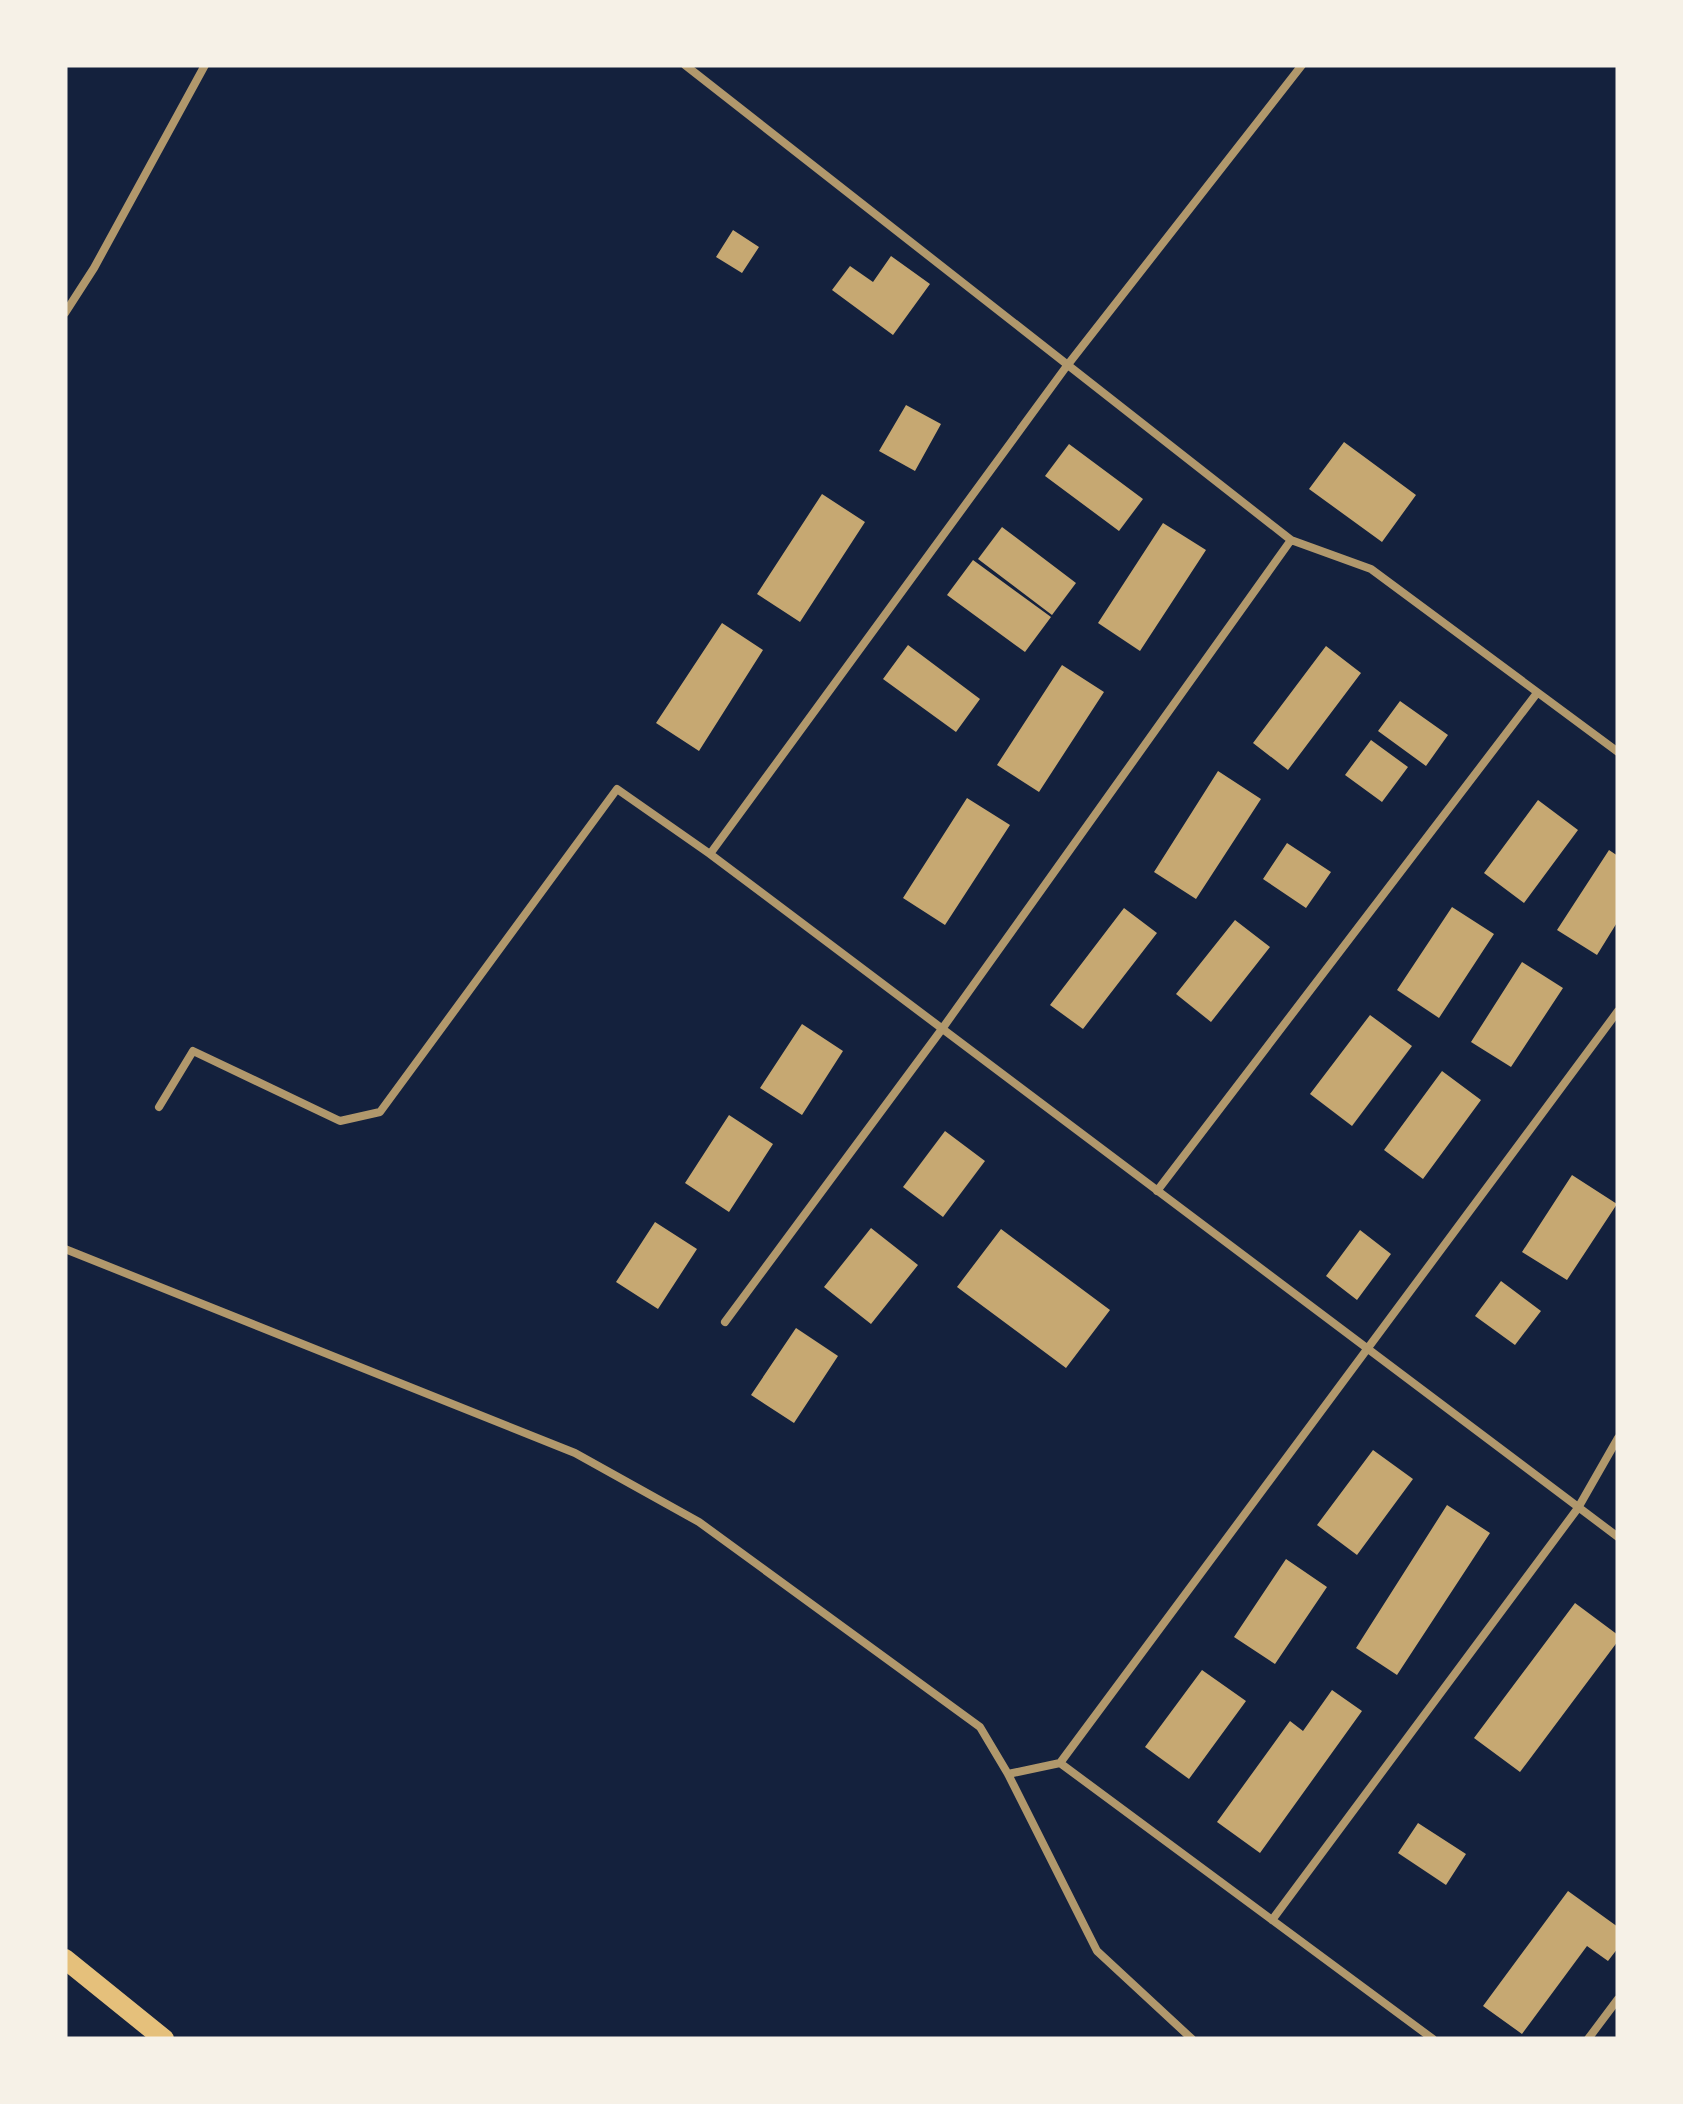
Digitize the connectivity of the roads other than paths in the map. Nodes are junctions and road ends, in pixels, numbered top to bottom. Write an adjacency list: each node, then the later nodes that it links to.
1 (205, 65): 4 (lane)
2 (686, 65): 5 (lane)
3 (1302, 65): 5 (lane)
4 (65, 313)
5 (1066, 367): 6 (lane); 9 (lane)
6 (1292, 540): 7 (lane); 11 (lane)
7 (1537, 692): 8 (lane); 13 (lane)
8 (1618, 752)
9 (710, 854): 11 (lane); 12 (lane)
10 (1618, 1011): 16 (lane)
11 (942, 1029): 13 (lane); 15 (lane)
12 (159, 1107)
13 (1157, 1192): 16 (lane)
14 (65, 1249): 21 (lane)
15 (725, 1322)
16 (1367, 1350): 18 (lane); 20 (lane)
17 (1618, 1438): 18 (lane)
18 (1578, 1508): 19 (lane); 22 (lane)
19 (1618, 1537)
20 (1060, 1763): 21 (lane); 22 (lane)
21 (1008, 1774): 26 (lane)
22 (1272, 1920): 27 (lane)
23 (65, 1959): 25 (main road)
24 (1618, 1999): 28 (lane)
25 (164, 2039)
26 (1192, 2039)
27 (1433, 2039)
28 (1588, 2039)

